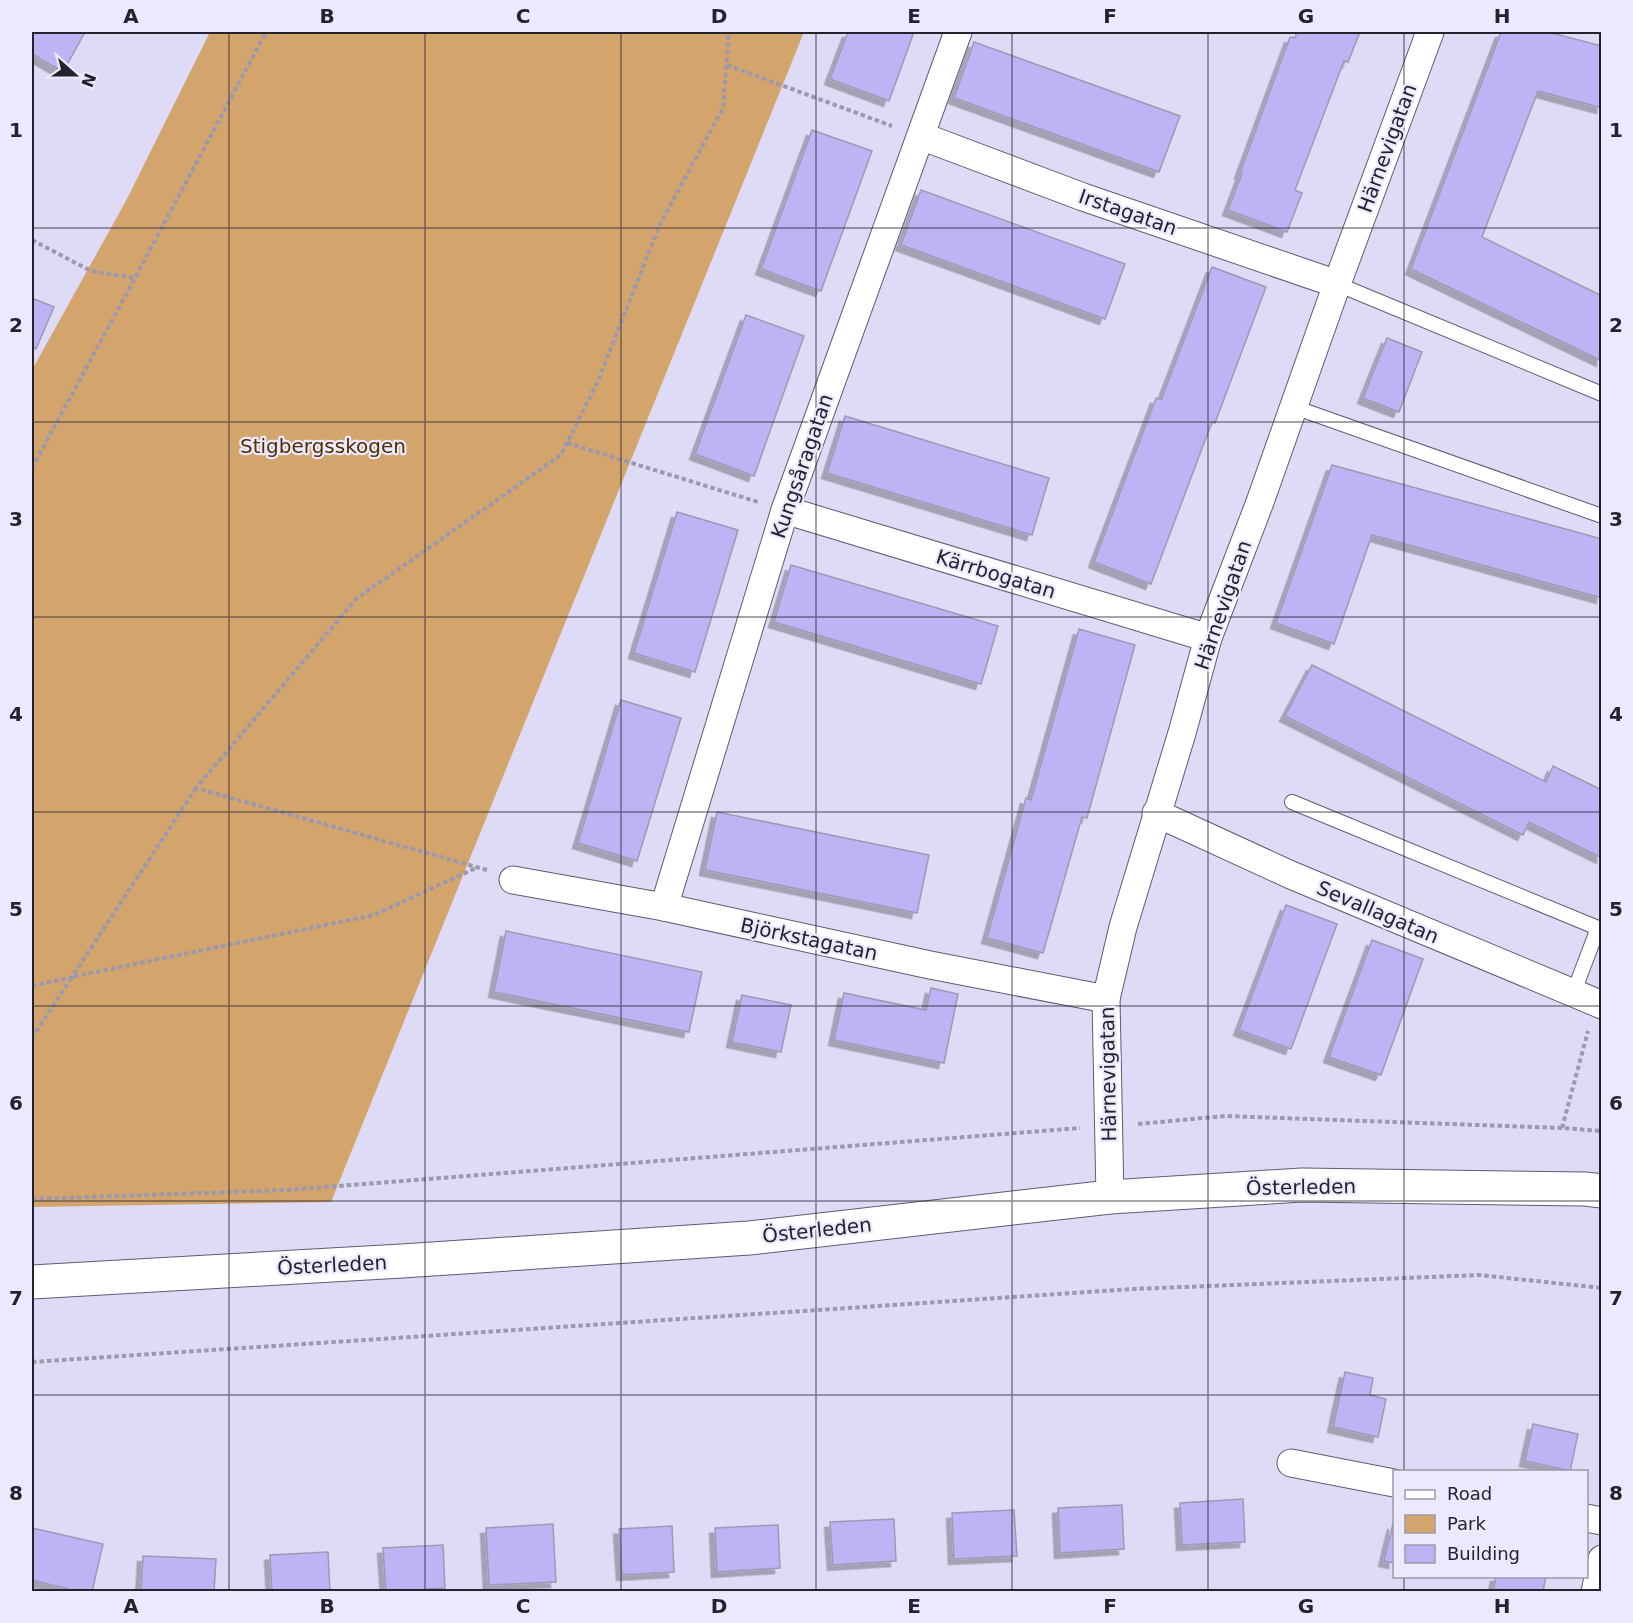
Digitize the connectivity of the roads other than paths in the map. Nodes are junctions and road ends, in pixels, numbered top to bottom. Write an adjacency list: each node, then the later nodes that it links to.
1 (958, 32): 3 (street, Kungsåragatan)
2 (1430, 32): 4 (street, Härnevigatan)
3 (921, 136): 4 (street, Irstagatan); 7 (street, Kungsåragatan)
4 (1337, 284): 5 (lane); 6 (street, Härnevigatan)
5 (1602, 394)
6 (1294, 407): 8 (lane); 9 (street, Härnevigatan)
7 (785, 510): 9 (street, Kärrbogatan); 13 (street, Kungsåragatan)
8 (1602, 516)
9 (1208, 638): 11 (street, Härnevigatan)
10 (1292, 802): 14 (lane)
11 (1156, 813): 14 (street, Sevallagatan); 15 (street, Härnevigatan)
12 (513, 879): 13 (street, Björkstagatan)
13 (664, 907): 15 (street, Björkstagatan)
14 (1573, 994): 16 (street, Sevallagatan)
15 (1106, 999): 18 (street, Härnevigatan)
16 (1596, 1014)
17 (1602, 1191): 18 (main road, Österleden)
18 (1110, 1197): 19 (main road, Österleden)
19 (32, 1282)
20 (1291, 1463): 21 (street)
21 (1393, 1483)
22 (1602, 1559): 23 (street)
23 (1595, 1592)

